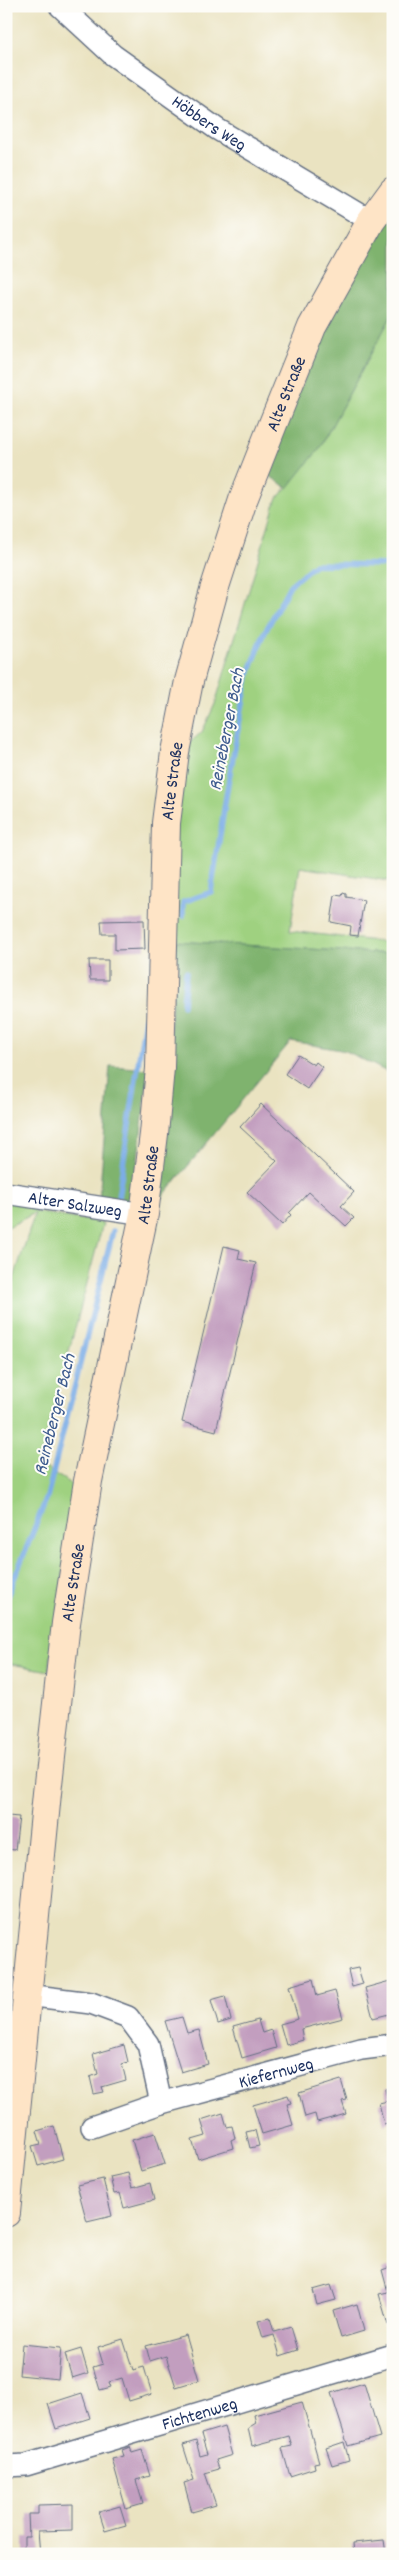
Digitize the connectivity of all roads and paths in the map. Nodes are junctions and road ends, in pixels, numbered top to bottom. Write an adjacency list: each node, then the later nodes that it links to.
1 (60, 6): 3 (street, Höbbers Weg)
2 (393, 191): 3 (main road, Alte Straße)
3 (371, 221): 5 (main road, Alte Straße)
4 (6, 1193): 5 (street, Alter Salzweg)
5 (144, 1214): 6 (main road, Alte Straße)
6 (27, 1996): 8 (street); 10 (main road, Alte Straße)
7 (393, 2045): 8 (street, Kiefernweg)
8 (161, 2103): 9 (street, Kiefernweg)
9 (92, 2127)
10 (6, 2214)
11 (393, 2355): 12 (street, Fichtenweg)
12 (6, 2466)

